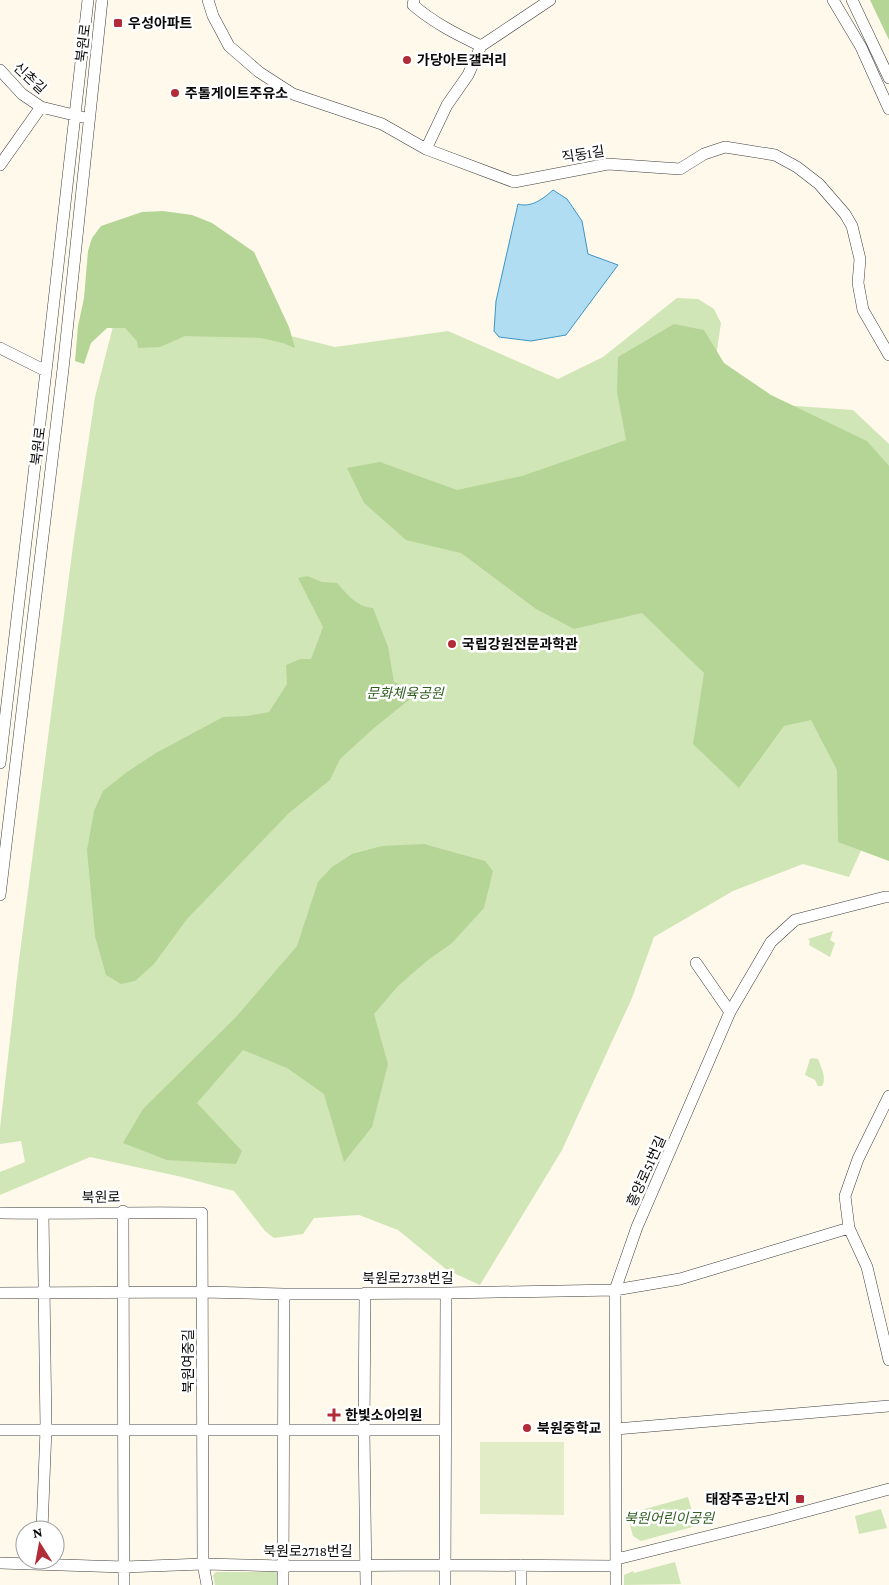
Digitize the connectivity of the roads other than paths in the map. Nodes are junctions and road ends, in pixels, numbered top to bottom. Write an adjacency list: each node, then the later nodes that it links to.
1 (88, 0): 13 (street, 북원로)
2 (102, 0): 14 (street, 북원로)
3 (208, 0): 15 (street, 직동1길)
4 (414, 0): 8 (street)
5 (550, 0): 8 (street)
6 (833, 0): 12 (street)
7 (852, 0): 10 (street)
8 (481, 46): 15 (street)
9 (0, 70): 11 (street, 신촌길)
10 (889, 78)
11 (41, 108): 13 (street, 신촌길); 16 (street, 신촌길)
12 (889, 109)
13 (76, 116): 14 (street, 신촌길); 19 (street, 북원로)
14 (89, 118): 21 (street, 북원로)
15 (426, 148): 18 (street, 직동1길)
16 (0, 165)
17 (0, 348): 19 (street)
18 (889, 355)
19 (46, 371): 20 (street, 북원로)
20 (0, 763)
21 (0, 895)
22 (889, 897): 24 (street, 흥양로51번길)
23 (696, 963): 24 (street)
24 (730, 1012): 30 (street, 흥양로51번길)
25 (889, 1096): 29 (street)
26 (0, 1212): 28 (street, 북원로)
27 (123, 1212): 28 (street, 북원로); 31 (street, 북원로); 34 (street)
28 (43, 1214): 33 (street)
29 (849, 1228): 30 (street, 북원로2738번길); 39 (street)
30 (615, 1290): 36 (street, 북원로2738번길); 44 (street, 흥양로51번길)
31 (202, 1292): 34 (street, 북원로2738번길); 37 (street, 북원로2738번길); 46 (street, 북원여중길)
32 (0, 1293): 33 (street, 북원로2738번길)
33 (45, 1293): 34 (street, 북원로2738번길); 42 (street)
34 (124, 1293): 43 (street)
35 (365, 1293): 36 (street, 북원로2738번길); 37 (street, 북원로2738번길); 48 (street)
36 (446, 1293): 49 (street)
37 (284, 1294): 47 (street)
38 (889, 1303): 39 (street)
39 (877, 1306): 40 (street)
40 (889, 1360)
41 (889, 1406): 44 (street)
42 (46, 1429): 43 (street); 45 (street); 51 (street)
43 (124, 1429): 46 (street); 61 (street)
44 (616, 1429): 52 (street, 흥양로51번길)
45 (0, 1430)
46 (203, 1430): 47 (street); 56 (street, 북원여중길)
47 (284, 1430): 48 (street); 60 (street)
48 (364, 1430): 49 (street); 57 (street)
49 (446, 1430): 58 (street)
50 (889, 1489): 52 (street)
51 (42, 1520)
52 (617, 1562): 59 (street, 북원로2718번길); 68 (street, 흥양로51번길)
53 (15, 1563): 55 (street, 북원로2718번길)
54 (65, 1563): 61 (street, 북원로2718번길)
55 (0, 1564)
56 (203, 1564): 60 (street, 북원로2718번길); 61 (street, 북원로2718번길); 63 (street, 북원여중길)
57 (365, 1565): 58 (street, 북원로2718번길); 60 (street, 북원로2718번길); 65 (street)
58 (445, 1565): 59 (street, 북원로2718번길); 66 (street)
59 (521, 1565): 67 (street)
60 (283, 1566): 64 (street)
61 (124, 1567): 62 (street)
62 (124, 1585)
63 (207, 1585)
64 (283, 1585)
65 (366, 1585)
66 (445, 1585)
67 (521, 1585)
68 (616, 1585)

